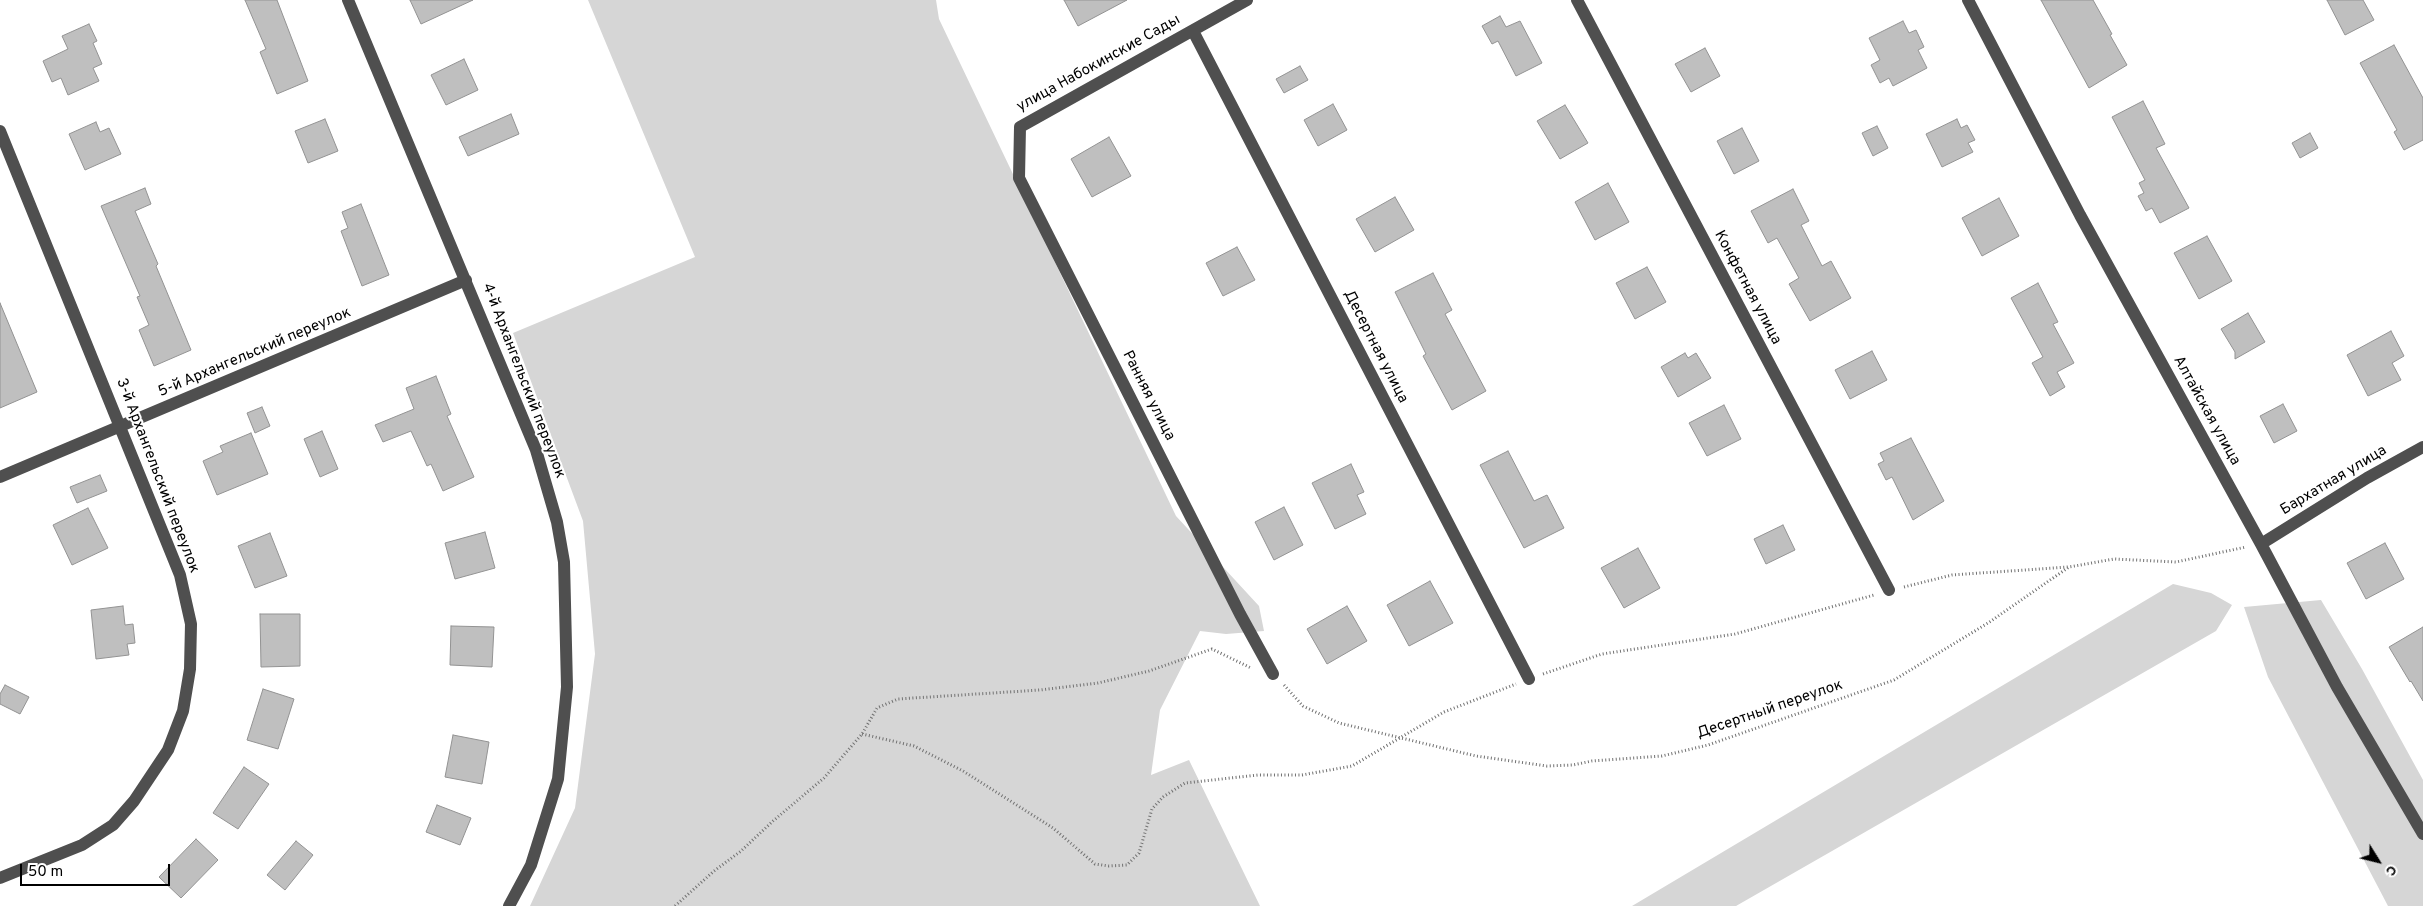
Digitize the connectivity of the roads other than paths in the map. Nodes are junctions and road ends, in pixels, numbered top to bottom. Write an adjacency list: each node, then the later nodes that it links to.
1 (348, 0): 8 (street, 4-й Архангельский переулок)
2 (1247, 0): 5 (street, улица Набокинские Сады)
3 (1577, 0): 13 (street, Конфетная улица)
4 (1968, 0): 12 (street, Алтайская улица)
5 (1193, 31): 6 (street, улица Набокинские Сады); 15 (street, Десертная улица)
6 (1020, 127): 14 (street, Ранняя улица)
7 (0, 131): 9 (street, 3-й Архангельский переулок)
8 (466, 280): 9 (street, 5-й Архангельский переулок); 18 (street, 4-й Архангельский переулок)
9 (122, 428): 11 (street, 5-й Архангельский переулок); 17 (street, 3-й Архангельский переулок)
10 (2423, 447): 12 (street, Бархатная улица)
11 (0, 477)
12 (2261, 544): 16 (street, Алтайская улица)
13 (1889, 590)
14 (1273, 674)
15 (1529, 679)
16 (2423, 834)
17 (0, 878)
18 (509, 906)

